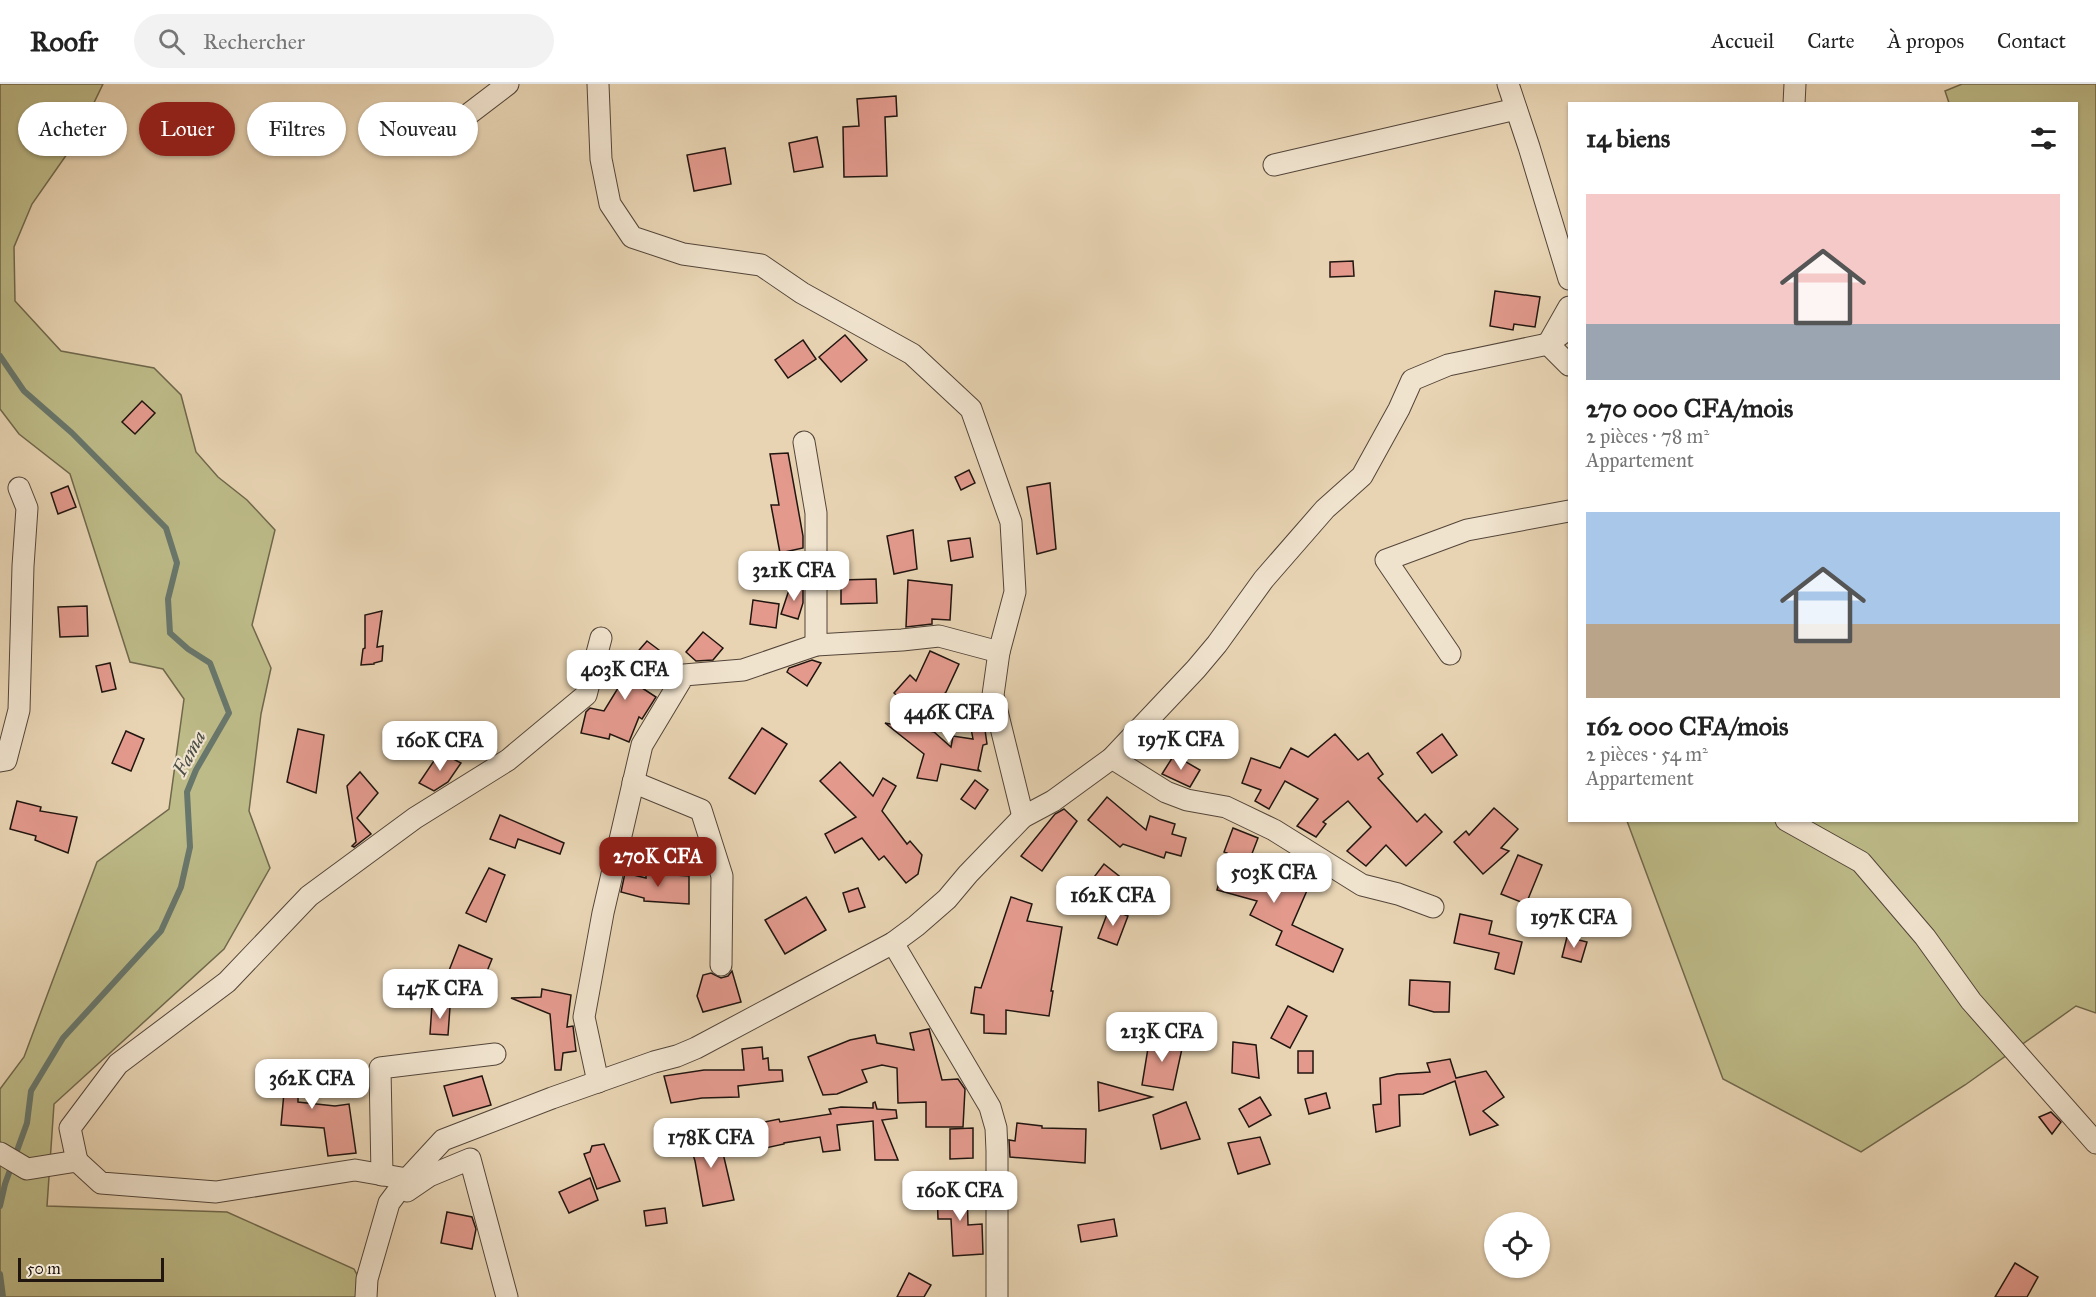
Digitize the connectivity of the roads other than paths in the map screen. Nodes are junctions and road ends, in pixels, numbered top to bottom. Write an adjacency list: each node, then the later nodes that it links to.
1 (508, 84): 6 (street)
2 (598, 84): 19 (street)
3 (1508, 84): 7 (street)
4 (1795, 84): 5 (street)
5 (1794, 102)
6 (478, 107)
7 (1516, 109): 8 (street); 9 (street)
8 (1275, 165)
9 (1568, 276)
10 (1568, 309): 12 (street)
11 (1568, 329): 12 (street)
12 (1548, 344): 13 (street); 21 (street)
13 (1568, 364)
14 (804, 442): 18 (street)
15 (19, 488): 22 (street)
16 (1568, 511): 20 (street)
17 (600, 638): 33 (street)
18 (816, 645): 19 (street); 23 (street)
19 (999, 652): 24 (street)
20 (1449, 654)
21 (1112, 758): 24 (street); 26 (street)
22 (0, 761)
23 (633, 782): 28 (street); 30 (street)
24 (1023, 817): 27 (street)
25 (1790, 822): 31 (street)
26 (1433, 907)
27 (892, 943): 30 (street); 39 (street)
28 (721, 965)
29 (495, 1054): 34 (street)
30 (598, 1082): 35 (street)
31 (2096, 1143)
32 (0, 1153): 33 (street)
33 (77, 1161): 34 (street)
34 (382, 1175): 35 (street)
35 (407, 1179): 36 (street)
36 (389, 1203): 37 (street); 38 (street)
37 (366, 1297)
38 (507, 1297)
39 (997, 1297)

